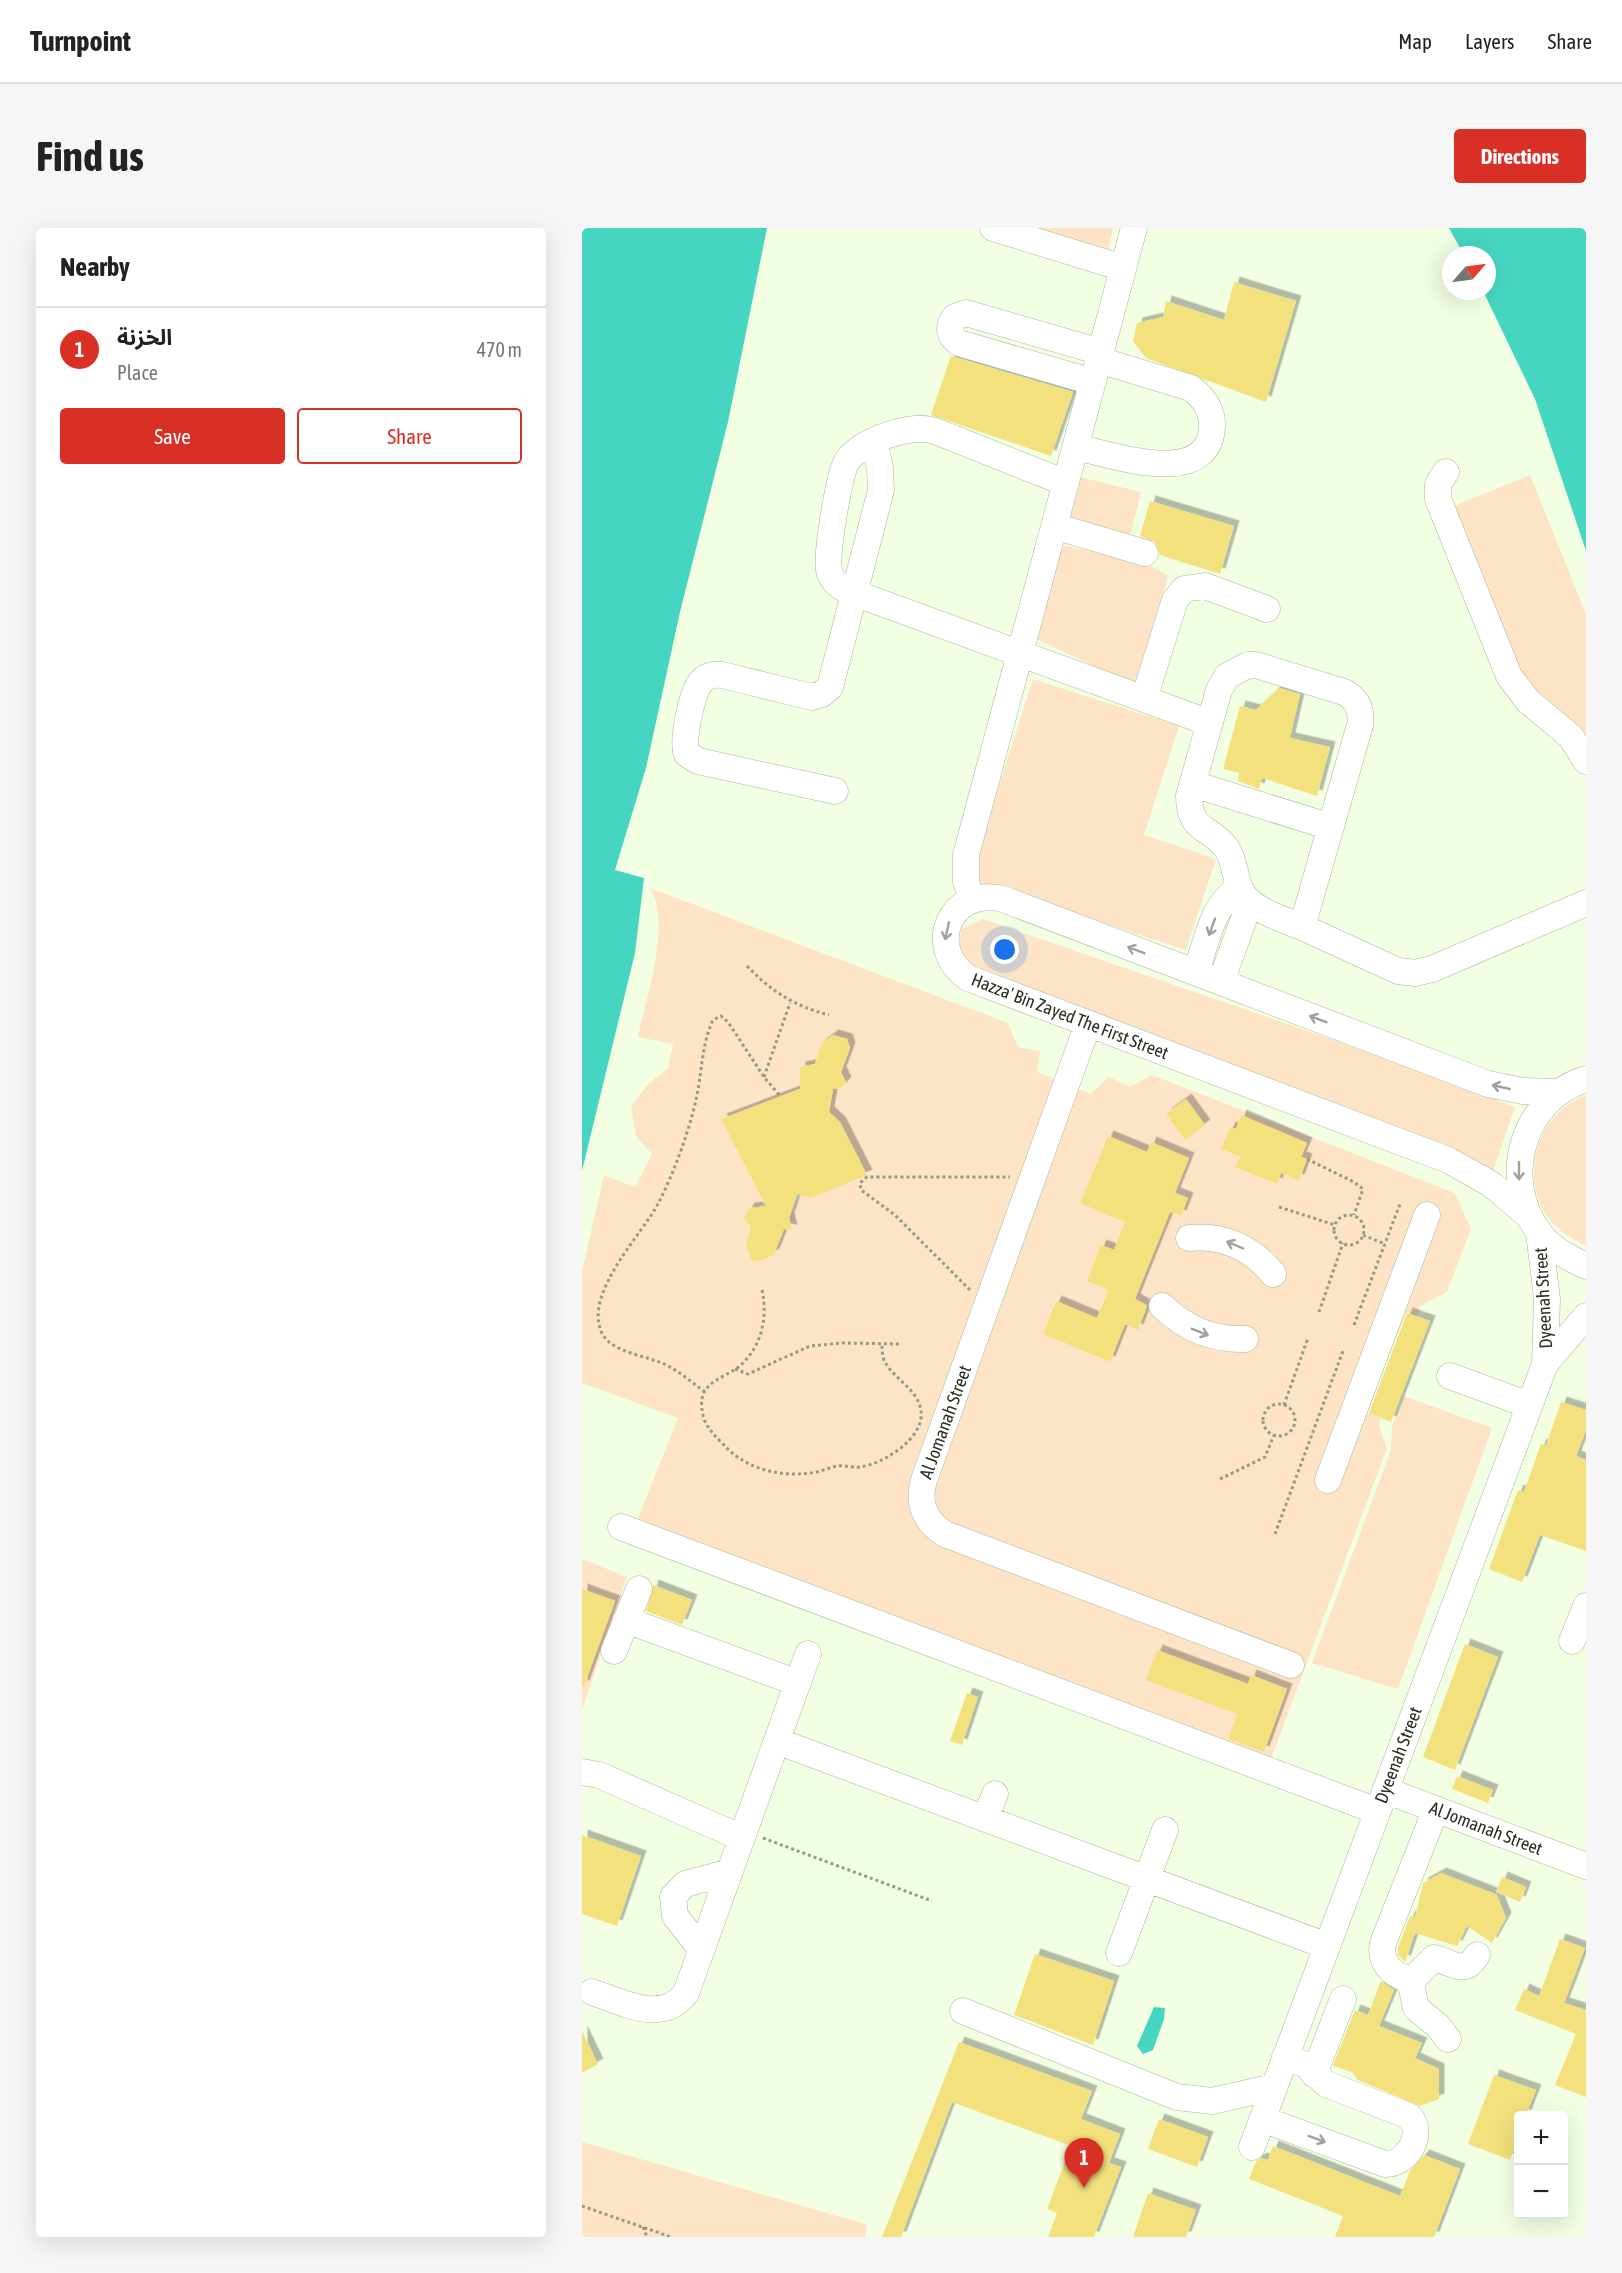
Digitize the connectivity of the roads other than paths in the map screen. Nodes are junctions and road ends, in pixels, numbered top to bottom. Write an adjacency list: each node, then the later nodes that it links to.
1 (993, 228): 3 (street)
2 (1134, 228): 3 (street)
3 (1123, 268): 4 (street)
4 (1098, 365): 4 (street); 6 (street); 6 (street)
5 (874, 442): 8 (street); 11 (street); 11 (street)
6 (1075, 447): 8 (street)
7 (1446, 472): 16 (street)
8 (1066, 483): 9 (street)
9 (1054, 526): 10 (street); 13 (street)
10 (1145, 553)
11 (854, 593): 13 (street); 18 (street)
12 (1267, 609): 14 (street)
13 (1021, 653): 14 (street); 21 (street)
14 (1144, 699): 15 (street)
15 (1210, 723): 17 (street); 19 (street)
16 (1586, 761)
17 (1193, 784): 19 (street); 20 (street)
18 (835, 791)
19 (1331, 827): 23 (street)
20 (1244, 895): 23 (street); 24 (street, one-way to 24); 25 (street)
21 (972, 899): 24 (street, one-way to 21); 26 (street, Hazza' Bin Zayed The First Street, one-way to 26)
22 (1586, 903): 23 (street)
23 (1302, 927)
24 (1196, 972): 25 (street)
25 (1221, 982): 28 (street, one-way to 25)
26 (1088, 1023): 30 (street, Hazza' Bin Zayed The First Street); 48 (street, Al Jomanah Street)
27 (1586, 1079): 28 (street)
28 (1559, 1092): 30 (street, Dyeenah Street, one-way to 30)
29 (1427, 1215): 40 (street)
30 (1534, 1225): 32 (street, Hazza' Bin Zayed The First Street); 37 (street, Dyeenah Street)
31 (1189, 1238): 33 (street, one-way to 31)
32 (1586, 1266)
33 (1273, 1274)
34 (1162, 1306): 36 (street, one-way to 36)
35 (1586, 1316): 37 (street, Dyeenah Street)
36 (1245, 1339)
37 (1545, 1364): 39 (street, Dyeenah Street)
38 (1450, 1376): 39 (street)
39 (1529, 1405): 53 (street, Dyeenah Street)
40 (1328, 1480)
41 (621, 1527): 53 (street, Al Jomanah Street)
42 (639, 1589): 44 (street)
43 (1586, 1606): 45 (street)
44 (626, 1620): 46 (street); 49 (street)
45 (1572, 1641)
46 (614, 1651)
47 (808, 1654): 49 (street)
48 (1291, 1665)
49 (798, 1683): 50 (street)
50 (777, 1742): 55 (street); 57 (street)
51 (582, 1772): 57 (street)
52 (995, 1794): 55 (street)
53 (1381, 1801): 54 (street, Al Jomanah Street); 61 (street, Dyeenah Street)
54 (1436, 1809): 58 (street, Al Jomanah Street); 65 (street)
55 (985, 1819): 60 (street)
56 (1165, 1830): 60 (street)
57 (743, 1835): 59 (street)
58 (1586, 1866)
59 (730, 1872): 62 (street); 62 (street)
60 (1147, 1879): 61 (street); 63 (street)
61 (1327, 1946): 70 (street, Dyeenah Street)
62 (702, 1950): 66 (street)
63 (1119, 1953)
64 (1478, 1955): 65 (street)
65 (1410, 1978): 69 (street)
66 (592, 1992)
67 (1343, 1999): 71 (street)
68 (963, 2011): 72 (street)
69 (1448, 2039)
70 (1285, 2057): 71 (street); 72 (street, Dyeenah Street)
71 (1314, 2074): 73 (street, one-way to 71)
72 (1274, 2087): 73 (street, Dyeenah Street)
73 (1262, 2119): 74 (street, Dyeenah Street)
74 (1252, 2147)

